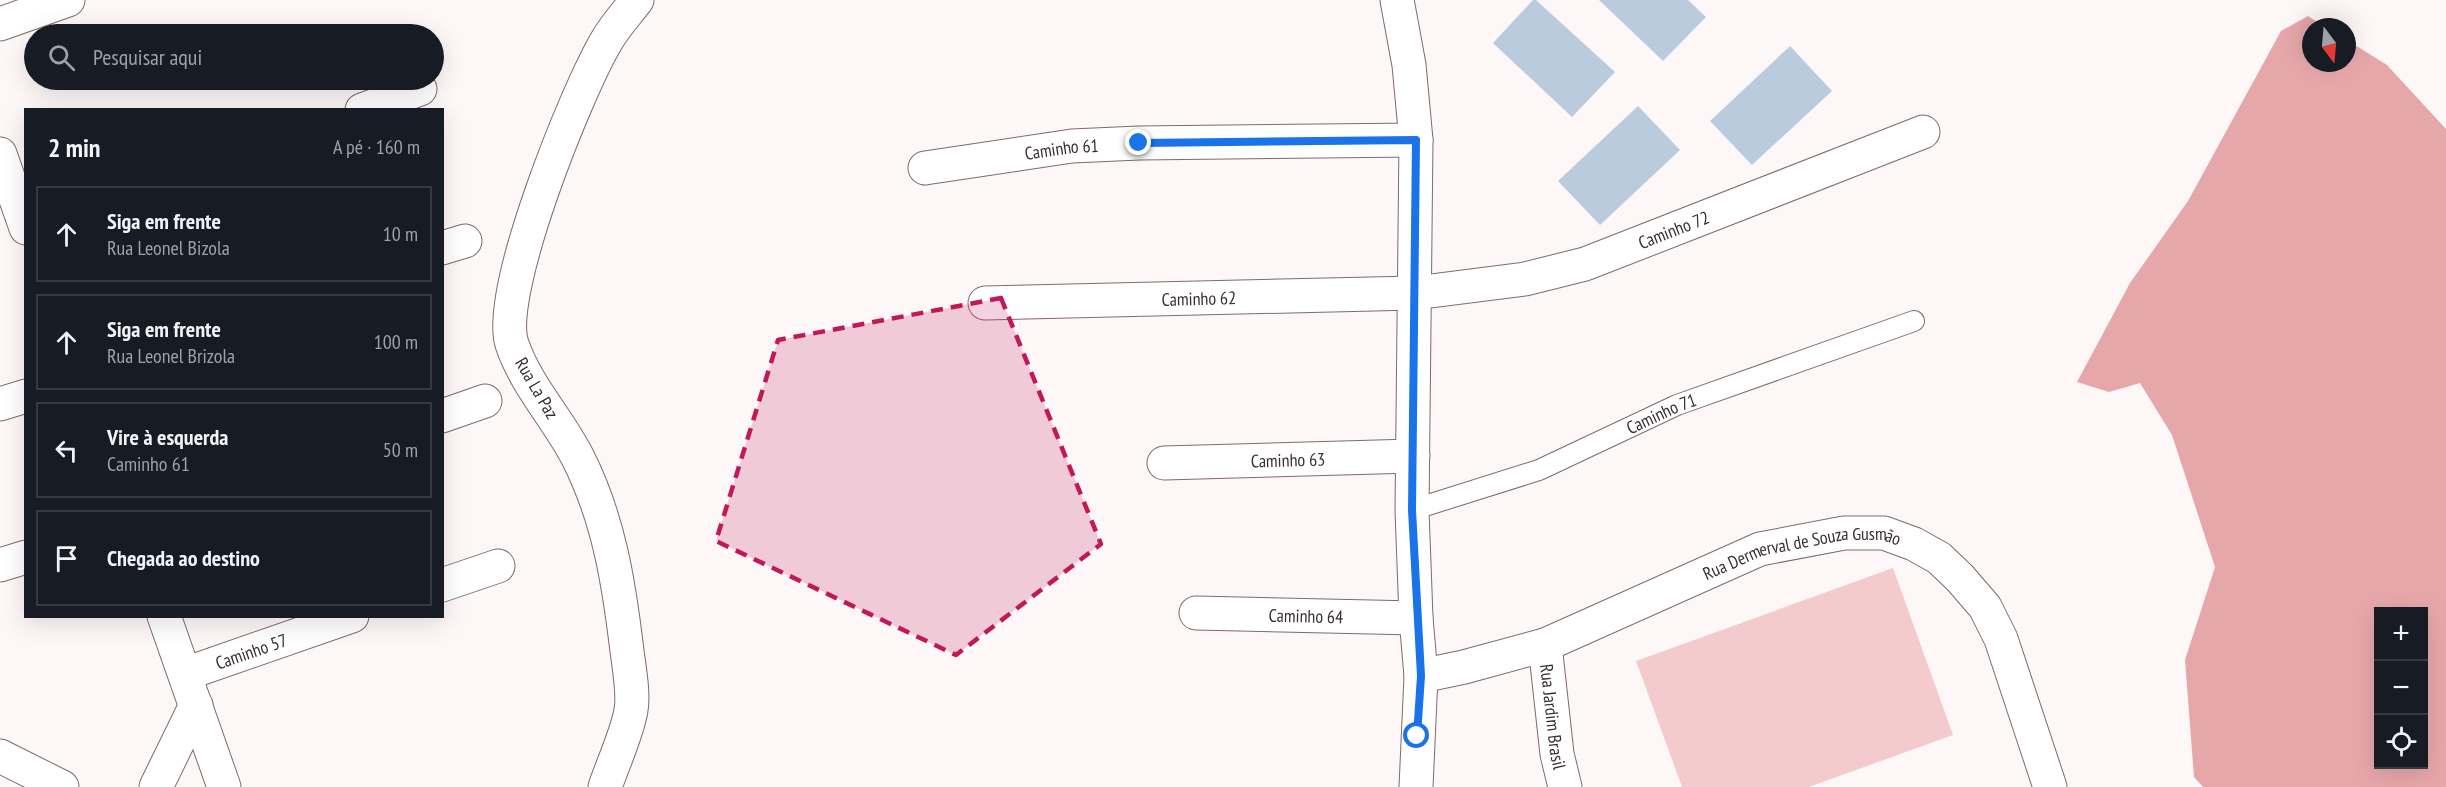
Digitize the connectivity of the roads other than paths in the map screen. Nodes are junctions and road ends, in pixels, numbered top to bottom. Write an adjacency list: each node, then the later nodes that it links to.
1 (68, 0): 4 (street)
2 (637, 0): 39 (street, Rua La Paz)
3 (1397, 0): 8 (street)
4 (0, 24)
5 (417, 90): 6 (street)
6 (368, 108)
7 (1923, 132): 14 (street, Caminho 72)
8 (1416, 140): 10 (street, Caminho 61); 14 (street)
9 (0, 154): 11 (street)
10 (925, 168)
11 (24, 224)
12 (24, 227): 13 (street)
13 (0, 235)
14 (1415, 293): 15 (street, Caminho 62); 21 (street)
15 (985, 303)
16 (1914, 321): 23 (lane, Caminho 71)
17 (24, 397): 19 (street)
18 (485, 401): 20 (street)
19 (0, 404)
20 (444, 415)
21 (1413, 456): 22 (street, Caminho 63); 23 (street)
22 (1164, 463)
23 (1412, 510): 31 (street)
24 (24, 557): 25 (street)
25 (0, 565)
26 (498, 566): 27 (street)
27 (444, 584)
28 (1196, 613): 31 (street, Caminho 64)
29 (165, 618): 34 (street)
30 (348, 618): 34 (street, Caminho 57)
31 (1416, 618): 33 (street)
32 (1545, 645): 33 (street, Rua Dermerval de Souza Gusmão); 41 (street, Rua Jardim Brasil); 42 (street, Rua Dermerval de Souza Gusmão)
33 (1421, 676): 40 (street)
34 (190, 689): 37 (street); 38 (street)
35 (0, 756): 36 (street)
36 (63, 787)
37 (156, 787)
38 (224, 787)
39 (604, 787)
40 (1416, 787)
41 (1565, 787)
42 (2050, 787)

